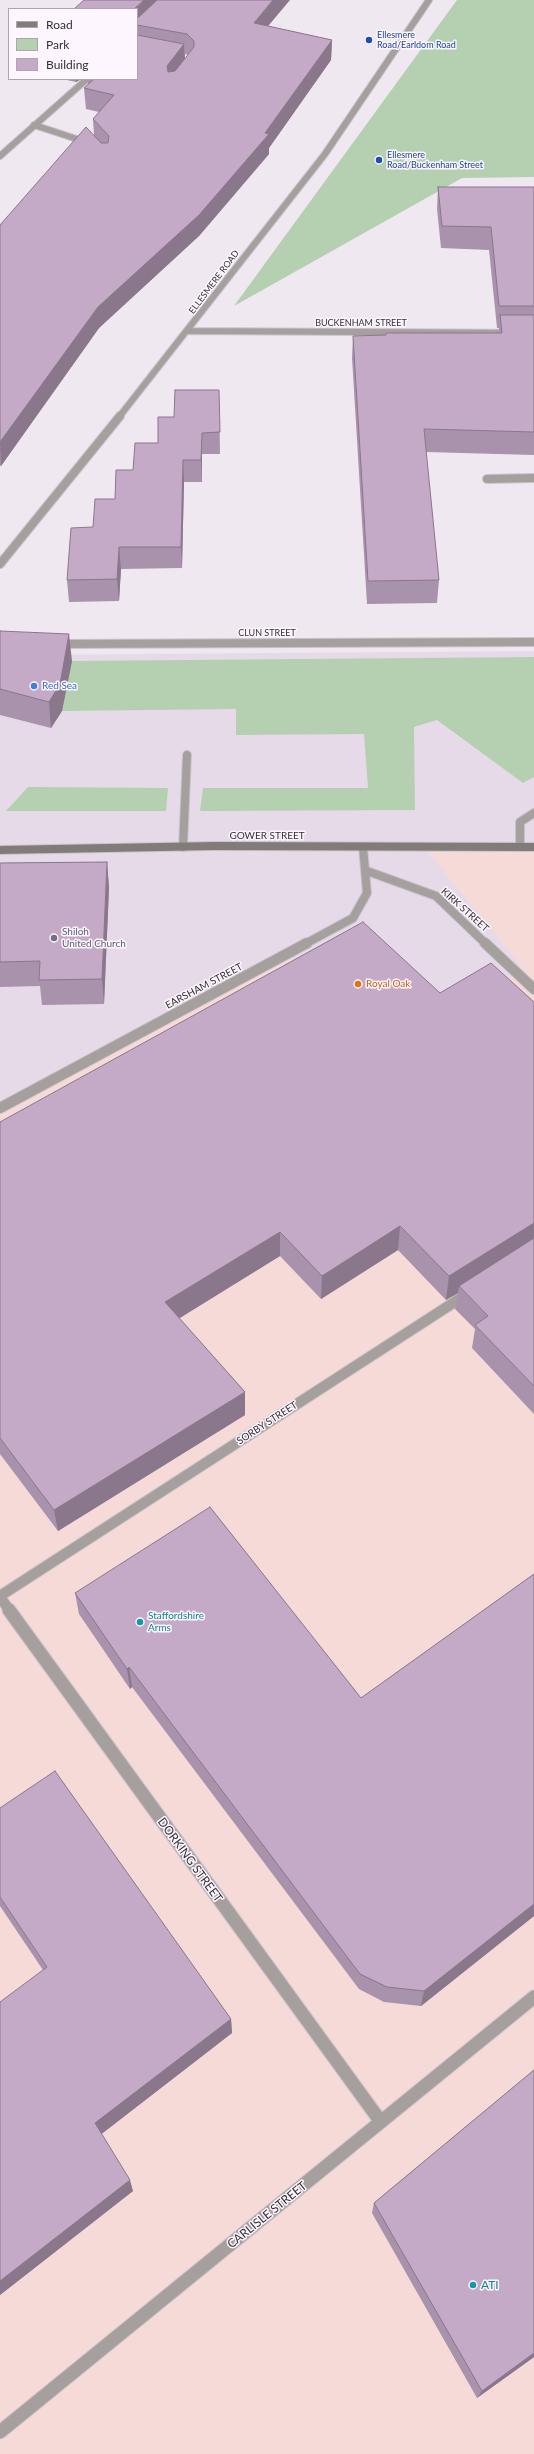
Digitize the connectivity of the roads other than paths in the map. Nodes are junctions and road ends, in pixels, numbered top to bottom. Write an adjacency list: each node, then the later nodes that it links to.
1 (429, 0): 6 (street, ELLESMERE ROAD)
2 (86, 80): 3 (street)
3 (34, 126): 4 (street); 5 (street)
4 (93, 145)
5 (0, 156)
6 (188, 331): 7 (street, BUCKENHAM STREET); 10 (street, ELLESMERE ROAD)
7 (534, 333)
8 (534, 478): 9 (street)
9 (487, 479)
10 (0, 564)
11 (534, 642): 12 (street, CLUN STREET)
12 (48, 644)
13 (187, 755): 15 (street)
14 (534, 813): 17 (street)
15 (183, 847): 16 (main road, GOWER STREET); 19 (main road, GOWER STREET)
16 (364, 847): 17 (main road, GOWER STREET); 20 (street, EARSHAM STREET)
17 (520, 847): 18 (main road, GOWER STREET)
18 (534, 847)
19 (0, 850)
20 (367, 871): 21 (street, KIRK STREET); 22 (street, EARSHAM STREET)
21 (534, 989)
22 (0, 1108)
23 (474, 1290): 24 (street, SORBY STREET)
24 (0, 1596): 26 (street, DORKING STREET)
25 (534, 1997): 26 (street, CARLISLE STREET)
26 (381, 2122): 27 (street, CARLISLE STREET)
27 (0, 2432)

